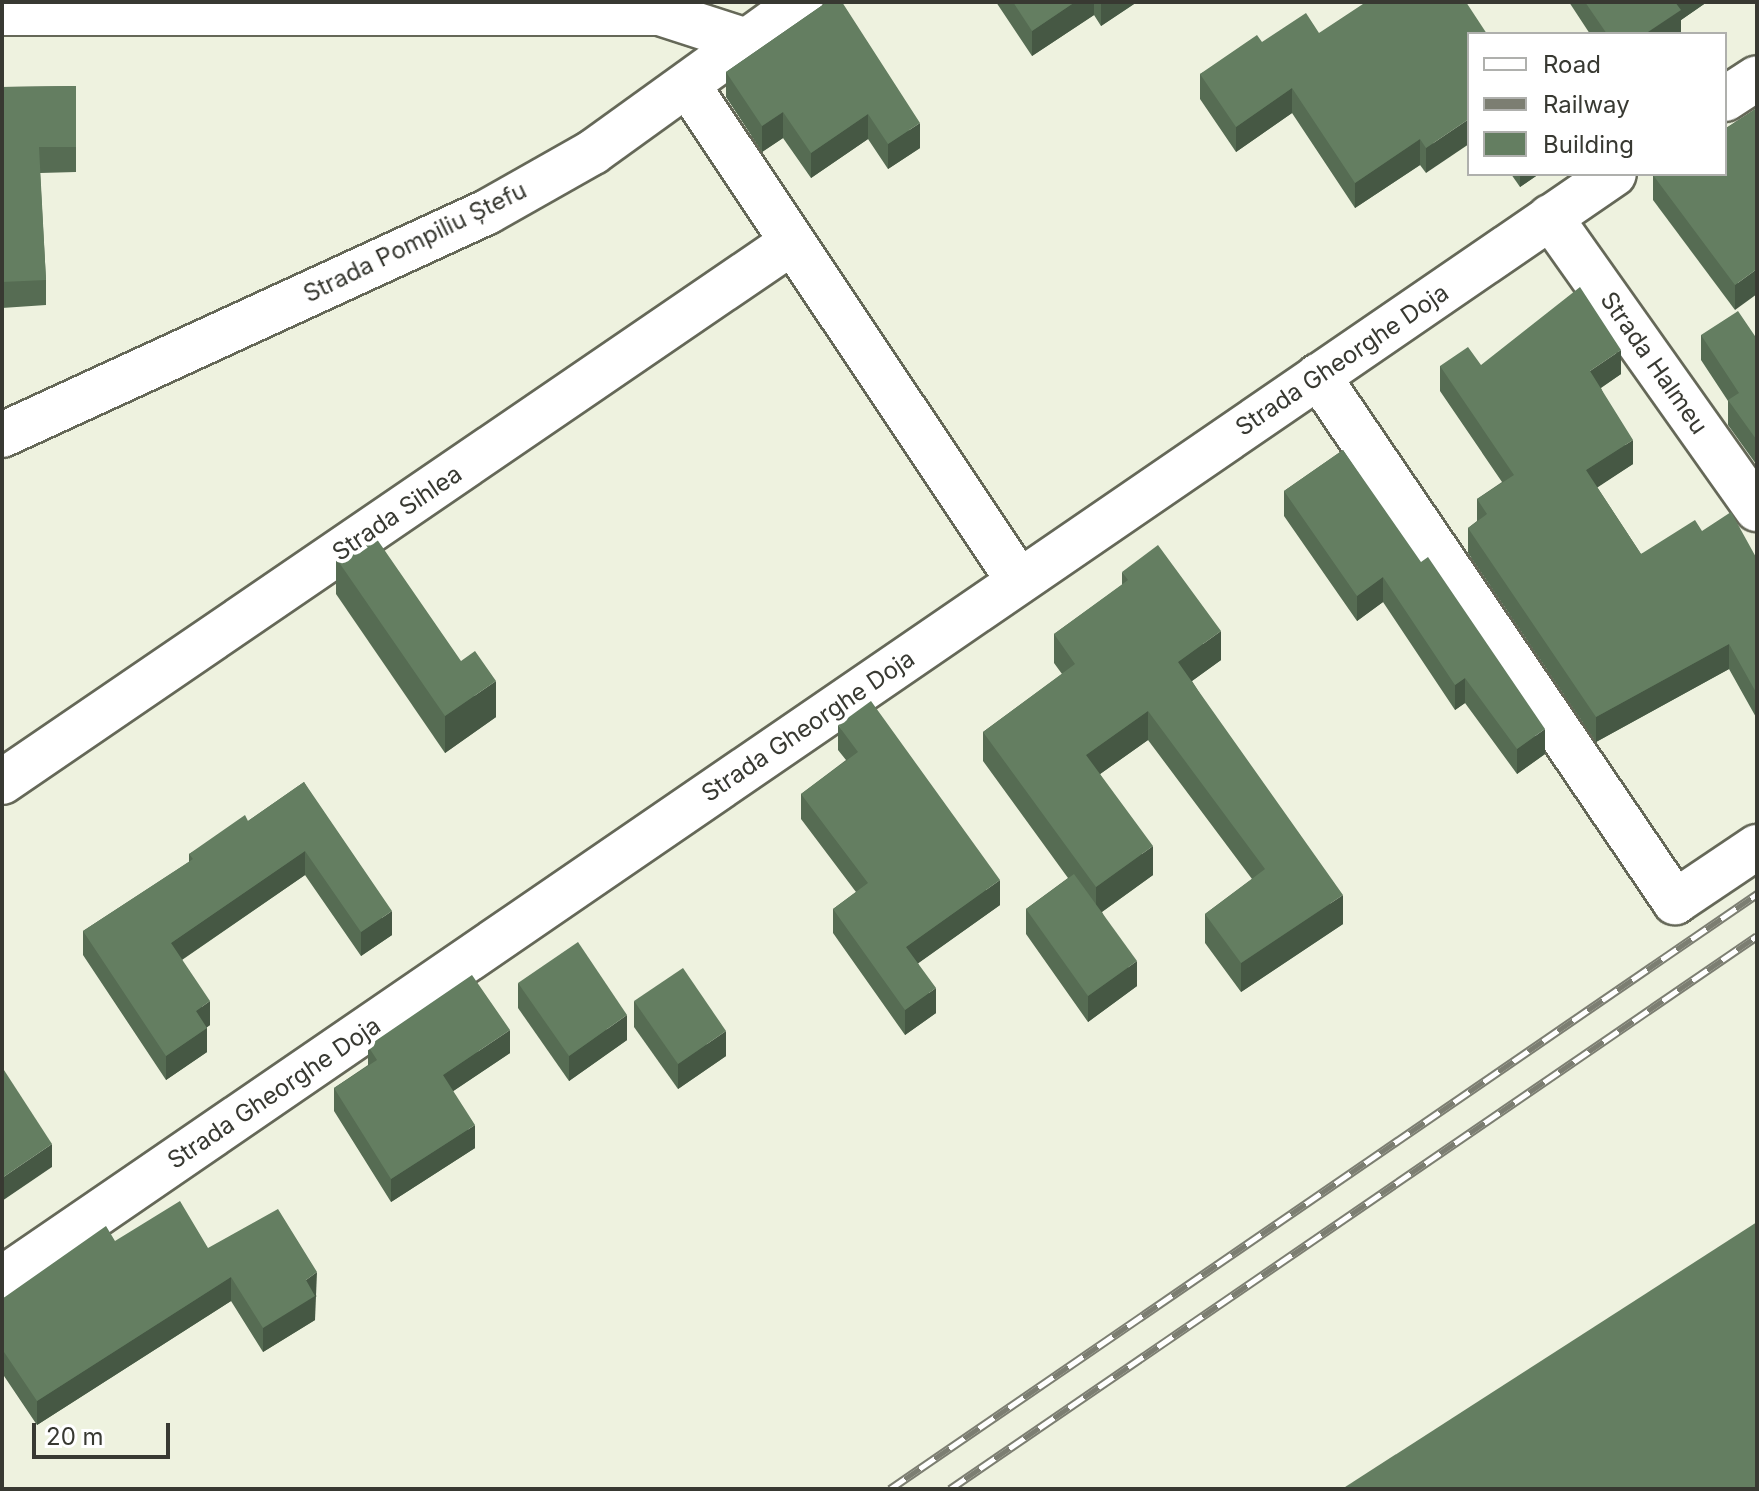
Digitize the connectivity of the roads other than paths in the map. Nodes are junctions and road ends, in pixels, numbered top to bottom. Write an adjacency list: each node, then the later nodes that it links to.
1 (801, 2): 3 (street, Strada Pompiliu Ștefu)
2 (2, 13): 3 (street)
3 (750, 42): 5 (street, Strada Pompiliu Ștefu)
4 (1757, 78): 6 (street)
5 (689, 87): 9 (street); 11 (street, Strada Pompiliu Ștefu)
6 (1727, 98)
7 (1611, 176): 8 (street, Strada Gheorghe Doja)
8 (1550, 217): 10 (street, Strada Gheorghe Doja); 12 (street, Strada Halmeu)
9 (791, 243): 13 (street); 14 (street, Strada Sihlea)
10 (1318, 376): 13 (street, Strada Gheorghe Doja); 15 (street)
11 (2, 435)
12 (1757, 509)
13 (1019, 581): 16 (street, Strada Gheorghe Doja)
14 (2, 782)
15 (1757, 847)
16 (2, 1279)

